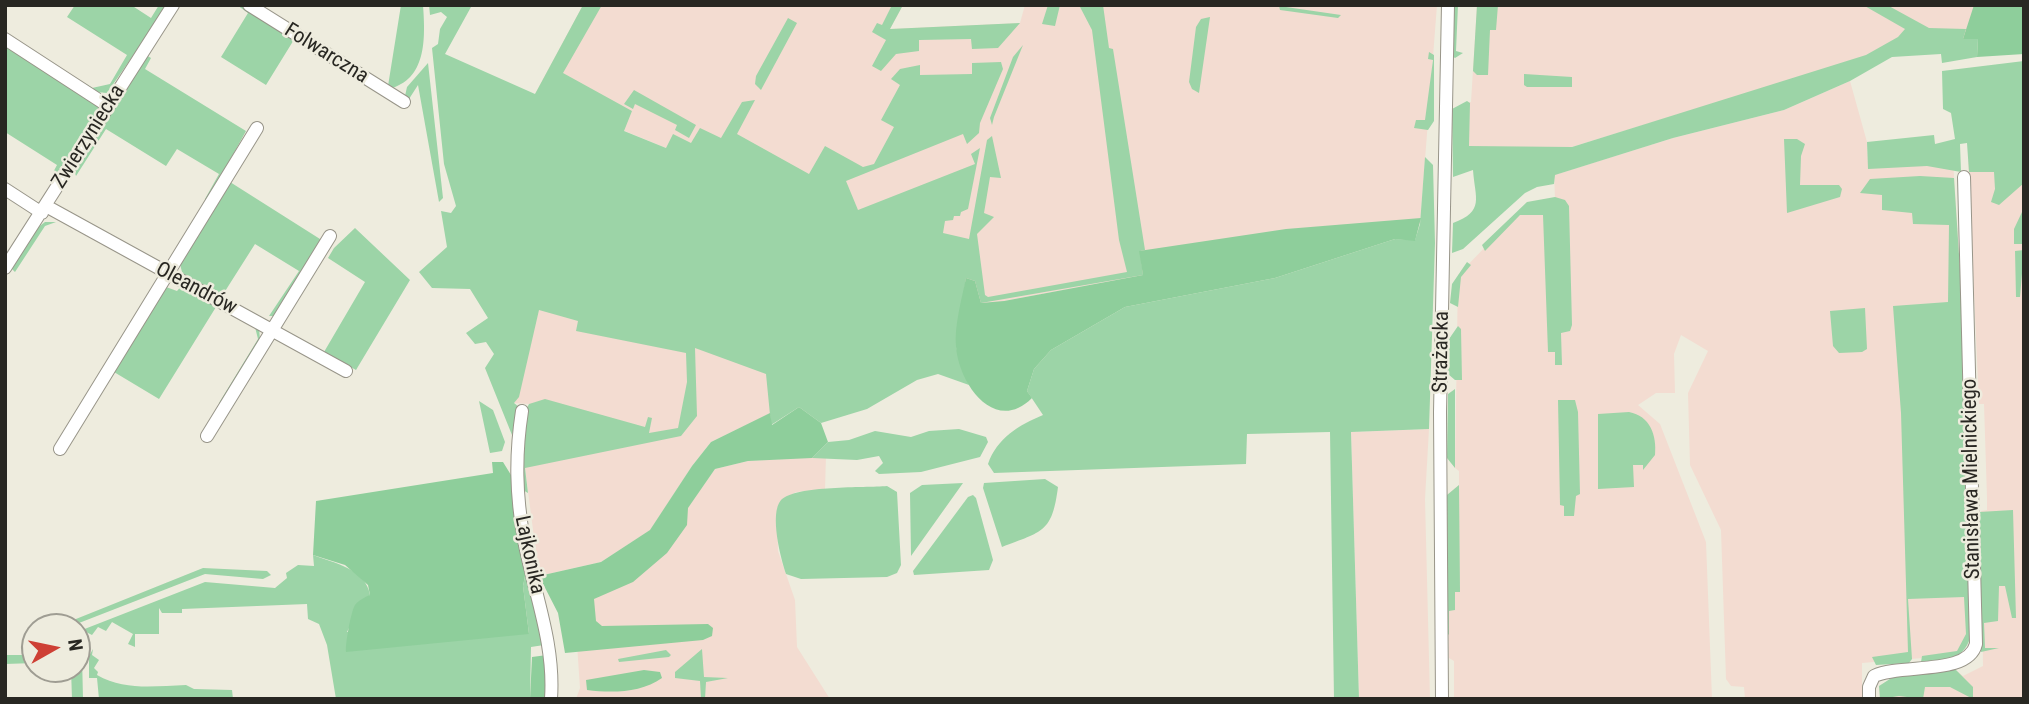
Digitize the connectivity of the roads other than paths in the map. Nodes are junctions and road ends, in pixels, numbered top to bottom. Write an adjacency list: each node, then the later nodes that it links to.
1 (173, 5): 6 (street, Zwierzyniecka)
2 (249, 5): 5 (street, Folwarczna)
3 (1448, 5): 20 (street, Strażacka)
4 (5, 39): 6 (street)
5 (404, 102)
6 (108, 106): 10 (street, Zwierzyniecka)
7 (257, 128): 13 (street)
8 (1965, 177): 21 (street, Stanisława Mielnickiego)
9 (5, 189): 10 (street, Oleandrów)
10 (44, 210): 12 (street, Zwierzyniecka); 13 (street, Oleandrów)
11 (330, 236): 14 (street)
12 (5, 268)
13 (167, 272): 14 (street, Oleandrów); 18 (street)
14 (271, 329): 15 (street, Oleandrów); 17 (street)
15 (346, 371)
16 (522, 411): 19 (street, Lajkonika)
17 (207, 436)
18 (60, 449)
19 (551, 699)
20 (1442, 699)
21 (1869, 699)

